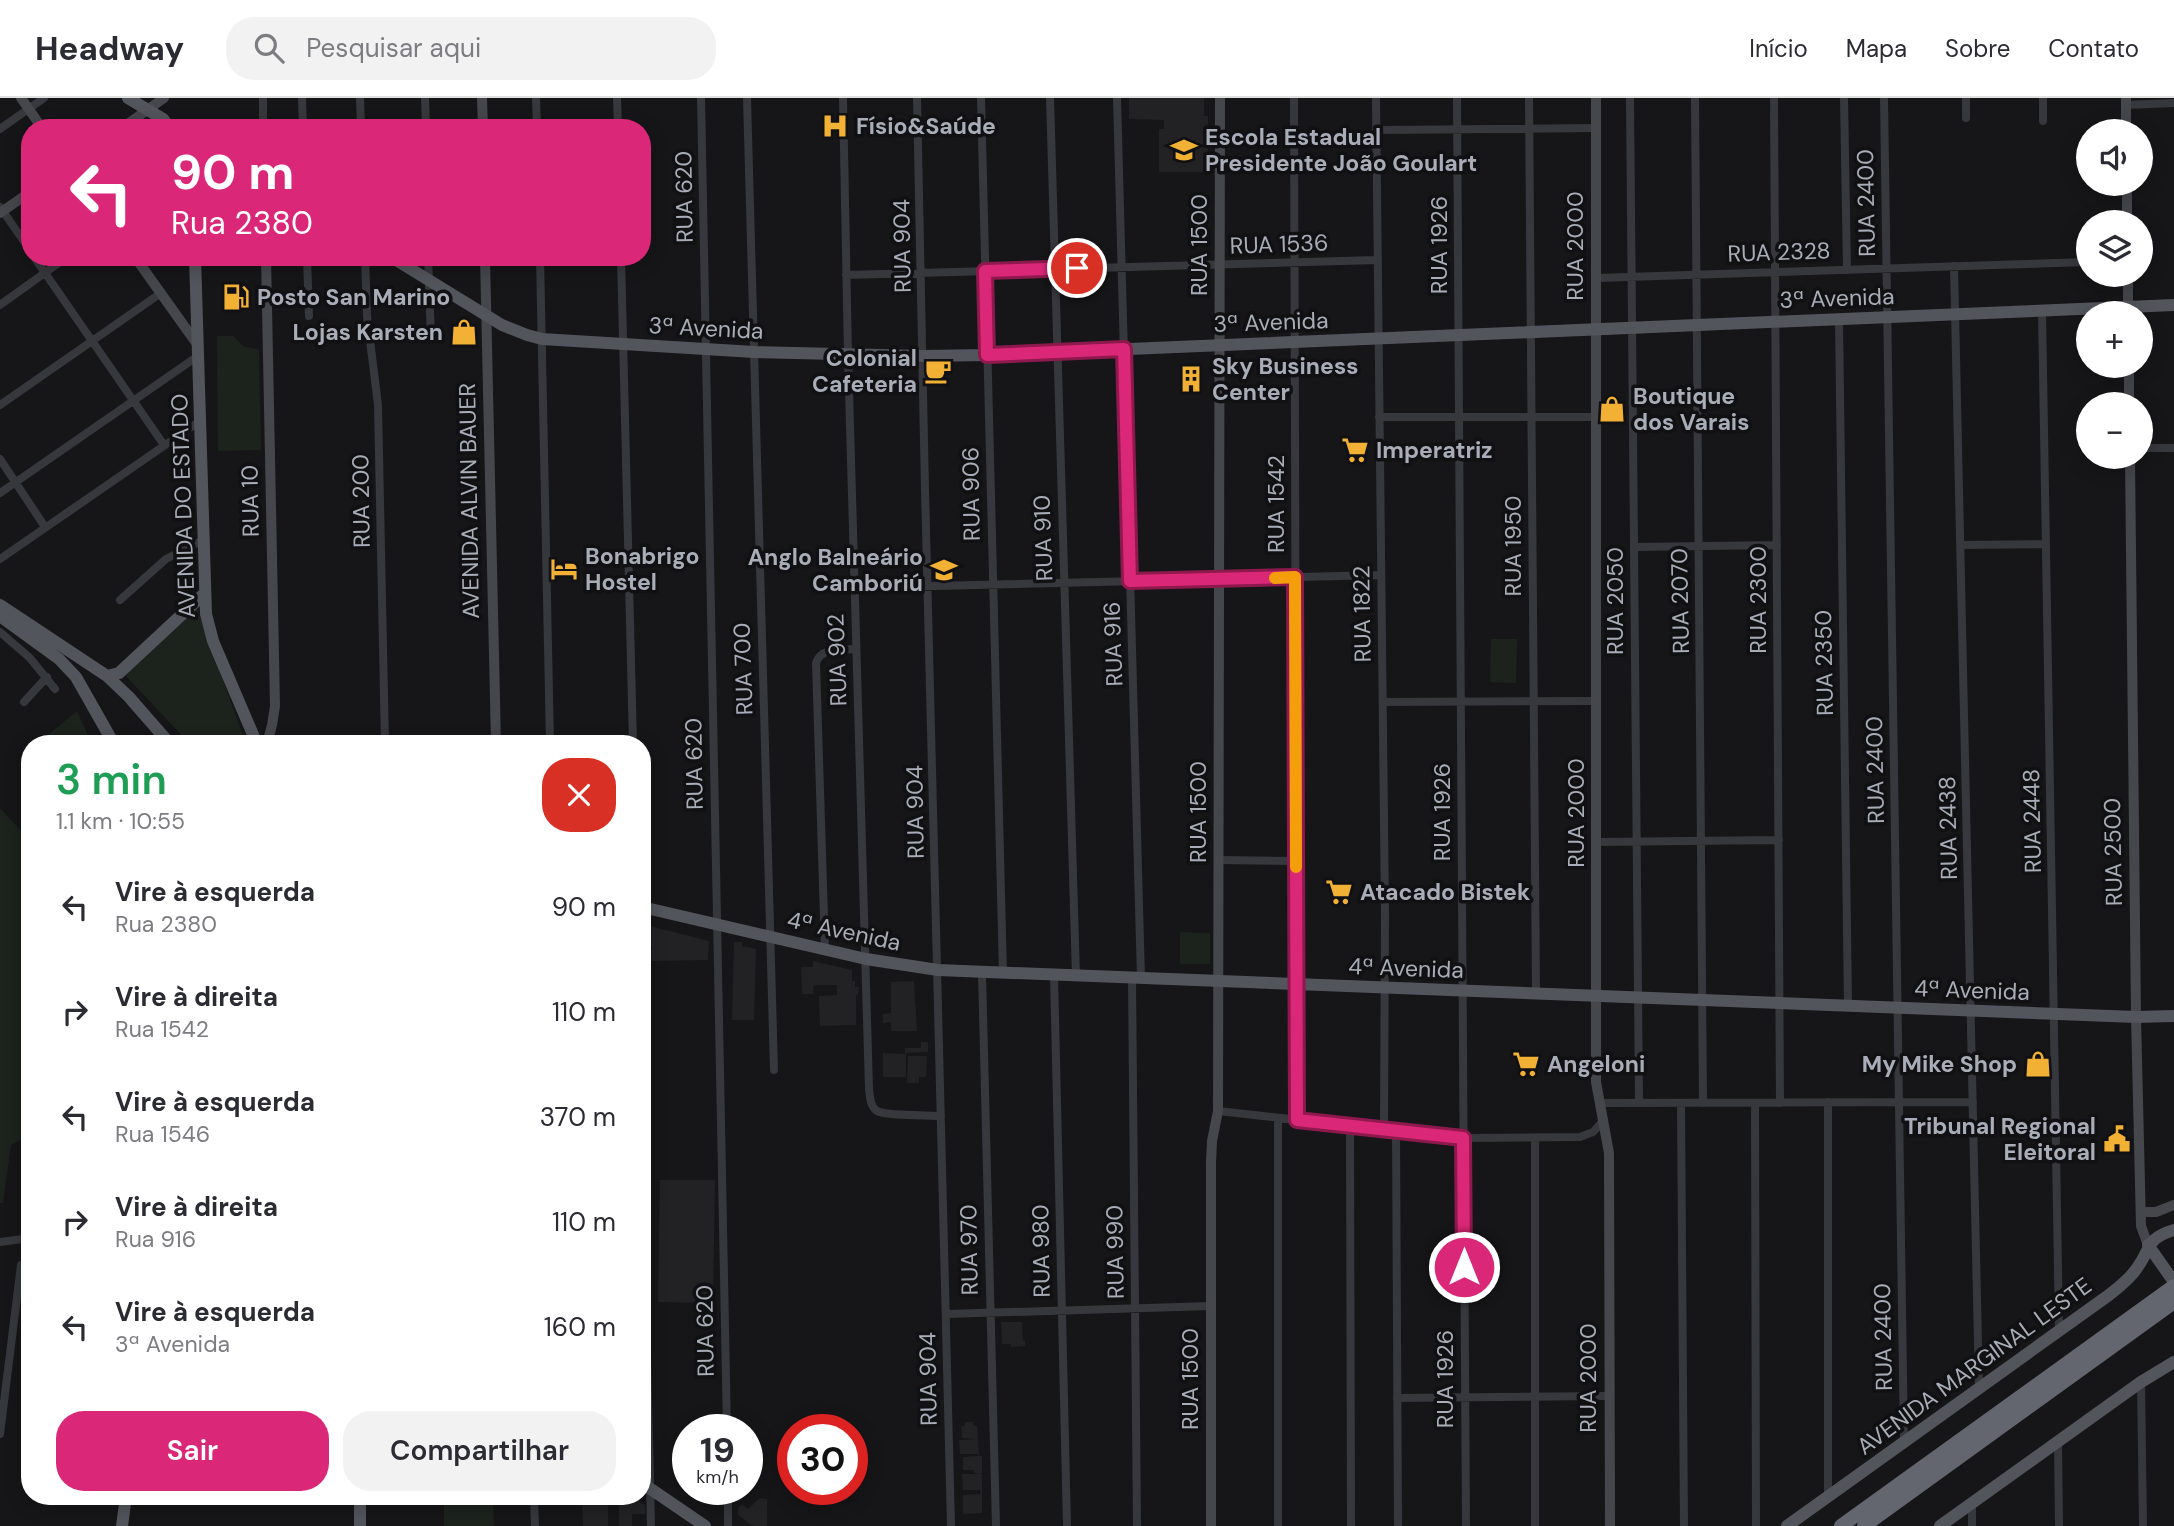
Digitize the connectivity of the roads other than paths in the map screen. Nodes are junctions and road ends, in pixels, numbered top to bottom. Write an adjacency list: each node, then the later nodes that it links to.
1 (21, 98): 34 (main road)
2 (44, 98): 34 (street)
3 (128, 98): 35 (main road)
4 (164, 98): 35 (main road)
5 (263, 98): 40 (street)
6 (302, 98): 41 (street)
7 (360, 98): 42 (street)
8 (425, 98): 43 (street)
9 (482, 98): 44 (main road)
10 (536, 98): 45 (street)
11 (617, 98): 46 (street)
12 (701, 98): 113 (street, RUA 620)
13 (747, 98): 114 (street, RUA 700)
14 (843, 98): 83 (street, RUA 902)
15 (917, 98): 81 (street, RUA 904)
16 (981, 98): 78 (street, RUA 906)
17 (1049, 98): 76 (street, RUA 910)
18 (1117, 98): 74 (street, RUA 916)
19 (1220, 98): 60 (main road, RUA 1500)
20 (1294, 98): 59 (street, RUA 1542)
21 (1376, 98): 53 (street, RUA 1822)
22 (1457, 98): 51 (street, RUA 1926)
23 (1529, 98): 52 (street, RUA 1950)
24 (1596, 98): 49 (main road, RUA 2000)
25 (1630, 98): 84 (street, RUA 2050)
26 (1695, 98): 82 (street, RUA 2070)
27 (1774, 98): 79 (street, RUA 2300)
28 (1844, 98): 77 (street)
29 (1884, 98): 75 (street, RUA 2400)
30 (1966, 98): 36 (street)
31 (2043, 98): 48 (street)
32 (2126, 101): 33 (street); 47 (main road)
33 (2174, 103)
34 (29, 109): 37 (main road); 50 (street)
35 (148, 110): 38 (main road); 39 (main road)
36 (1966, 118)
37 (36, 119)
38 (135, 119)
39 (161, 119)
40 (263, 119)
41 (303, 119)
42 (361, 119)
43 (426, 119)
44 (483, 119)
45 (537, 119)
46 (618, 119)
47 (2126, 119)
48 (2043, 121)
49 (1596, 128): 52 (street); 85 (main road, RUA 2000)
50 (0, 129)
51 (1457, 129): 52 (street); 53 (street); 103 (street, RUA 1926)
52 (1529, 129): 102 (street, RUA 1950)
53 (1376, 130): 57 (street, RUA 1822)
54 (21, 198): 55 (main road)
55 (1, 210): 56 (street)
56 (21, 238)
57 (1377, 260): 59 (street, RUA 1536); 105 (street, RUA 1822)
58 (2076, 262): 73 (street, RUA 2328)
59 (1294, 263): 60 (street, RUA 1536); 108 (street, RUA 1542)
60 (1220, 265): 74 (street, RUA 1536); 110 (main road, RUA 1500)
61 (40, 266): 80 (street)
62 (55, 266): 80 (street)
63 (142, 266): 87 (main road)
64 (195, 266): 112 (main road, AVENIDA DO ESTADO)
65 (266, 266): 166 (main road, RUA 10)
66 (307, 266): 94 (street)
67 (365, 266): 167 (street, RUA 200)
68 (405, 266): 86 (main road, 3ª Avenida)
69 (428, 266): 86 (street)
70 (485, 266): 95 (main road, AVENIDA ALVIN BAUER)
71 (540, 266): 106 (street)
72 (621, 266): 109 (street)
73 (1954, 266): 75 (street, RUA 2328); 93 (street, RUA 2438)
74 (1121, 267): 76 (street, RUA 1536); 111 (street, RUA 916)
75 (1886, 268): 77 (street, RUA 2328); 96 (street, RUA 2400)
76 (1055, 269): 78 (street, RUA 1536); 115 (street, RUA 910)
77 (1847, 270): 79 (street, RUA 2328)
78 (985, 271): 81 (street, RUA 1536); 117 (street, RUA 906)
79 (1775, 272): 82 (street, RUA 2328); 98 (street, RUA 2300)
80 (45, 273): 88 (street); 107 (street)
81 (921, 273): 83 (street, RUA 1536); 118 (street, RUA 904)
82 (1696, 274): 84 (street, RUA 2328); 99 (street, RUA 2070)
83 (846, 275): 116 (street, RUA 902)
84 (1632, 276): 85 (street, RUA 2328); 100 (street, RUA 2050)
85 (1597, 278): 101 (main road, RUA 2000)
86 (429, 281): 95 (main road, 3ª Avenida); 104 (street)
87 (161, 293): 107 (street); 112 (main road)
88 (0, 305)
89 (2174, 305): 90 (main road, 3ª Avenida)
90 (2153, 307)
91 (2042, 310): 92 (main road, 3ª Avenida); 93 (main road, 3ª Avenida); 135 (street, RUA 2448)
92 (2076, 310)
93 (1955, 314): 96 (main road, 3ª Avenida); 138 (street, RUA 2438)
94 (309, 316)
95 (486, 316): 106 (main road, 3ª Avenida); 168 (main road, AVENIDA ALVIN BAUER)
96 (1887, 317): 97 (main road, 3ª Avenida); 198 (street, RUA 2400)
97 (1839, 319): 98 (main road, 3ª Avenida); 197 (street, RUA 2350)
98 (1775, 322): 99 (main road, 3ª Avenida); 137 (street, RUA 2300)
99 (1696, 325): 100 (main road, 3ª Avenida); 136 (street, RUA 2070)
100 (1632, 328): 101 (main road, 3ª Avenida); 139 (street, RUA 2050)
101 (1596, 329): 102 (main road, 3ª Avenida); 124 (main road, RUA 2000)
102 (1530, 332): 103 (main road, 3ª Avenida); 123 (street, RUA 1950)
103 (1458, 335): 105 (main road, 3ª Avenida); 122 (street, RUA 1926)
104 (431, 337)
105 (1378, 338): 108 (main road, 3ª Avenida); 121 (street, RUA 1822)
106 (542, 339): 109 (main road, 3ª Avenida); 169 (street)
107 (92, 341): 119 (street); 120 (street)
108 (1294, 342): 110 (main road, 3ª Avenida); 142 (street, RUA 1542)
109 (623, 345): 113 (main road, 3ª Avenida); 170 (street)
110 (1219, 345): 111 (main road, 3ª Avenida); 143 (main road, RUA 1500)
111 (1124, 349): 115 (main road, 3ª Avenida); 144 (street, RUA 916)
112 (198, 350): 119 (street); 125 (main road, AVENIDA DO ESTADO)
113 (706, 350): 114 (main road, 3ª Avenida); 178 (street, RUA 620)
114 (754, 352): 116 (main road, 3ª Avenida); 179 (street, RUA 700)
115 (1057, 352): 117 (main road, 3ª Avenida); 145 (street, RUA 910)
116 (848, 355): 118 (main road, 3ª Avenida); 148 (street, RUA 902)
117 (987, 355): 118 (main road, 3ª Avenida); 146 (street, RUA 906)
118 (923, 356): 147 (street, RUA 904)
119 (133, 401): 126 (street); 131 (street)
120 (0, 405)
121 (1378, 417): 122 (street); 141 (street, RUA 1822)
122 (1459, 417): 123 (street); 158 (street, RUA 1926)
123 (1531, 417): 124 (street); 159 (street, RUA 1950)
124 (1597, 417): 160 (main road, RUA 2000)
125 (200, 421): 126 (street); 134 (main road, AVENIDA DO ESTADO)
126 (164, 445): 133 (street)
127 (2153, 448): 128 (street)
128 (2174, 448)
129 (0, 459): 131 (street)
130 (2130, 469): 202 (main road, RUA 2500)
131 (16, 482): 132 (street); 133 (street)
132 (0, 493)
133 (46, 527): 140 (street)
134 (203, 540): 149 (main road, AVENIDA DO ESTADO); 150 (street)
135 (2046, 544): 138 (street); 200 (street, RUA 2448)
136 (1698, 545): 137 (street); 139 (street); 173 (street, RUA 2070)
137 (1777, 545): 171 (street, RUA 2300)
138 (1961, 545): 199 (street, RUA 2438)
139 (1634, 547): 172 (street, RUA 2050)
140 (0, 559)
141 (1380, 575): 142 (street); 162 (street, RUA 1822)
142 (1295, 577): 143 (street); 176 (street, RUA 1542)
143 (1219, 579): 144 (street); 175 (main road, RUA 1500)
144 (1130, 581): 145 (street); 187 (street, RUA 916)
145 (1064, 583): 146 (street); 186 (street, RUA 910)
146 (993, 584): 147 (street); 184 (street, RUA 906)
147 (929, 586): 148 (street); 182 (street, RUA 904)
148 (854, 588): 154 (street, RUA 902)
149 (205, 593): 155 (main road); 165 (main road, AVENIDA DO ESTADO)
150 (120, 600)
151 (0, 605): 155 (main road)
152 (0, 616): 163 (main road)
153 (0, 632): 156 (street)
154 (856, 649): 180 (street); 181 (street, RUA 902)
155 (107, 676): 164 (main road)
156 (47, 677): 157 (street); 161 (street)
157 (55, 689)
158 (1461, 701): 159 (street); 162 (street); 191 (street, RUA 1926)
159 (1533, 701): 160 (street); 192 (street, RUA 1950)
160 (1597, 701): 174 (main road, RUA 2000)
161 (24, 702)
162 (1383, 702): 190 (street, RUA 1822)
163 (109, 735)
164 (162, 735)
165 (253, 735)
166 (269, 735)
167 (385, 735)
168 (496, 735)
169 (550, 735)
170 (633, 735)
171 (1779, 840): 173 (street); 196 (street, RUA 2300)
172 (1636, 841): 173 (street); 174 (street); 194 (street, RUA 2050)
173 (1701, 841): 195 (street, RUA 2070)
174 (1597, 842): 193 (main road, RUA 2000)
175 (1219, 860): 176 (street); 188 (main road, RUA 1500)
176 (1296, 861): 189 (street, RUA 1542)
177 (651, 909): 178 (main road, 4ª Avenida)
178 (717, 924): 179 (main road, 4ª Avenida); 245 (street, RUA 620)
179 (770, 937): 180 (main road, 4ª Avenida); 203 (street, RUA 700)
180 (825, 950): 181 (main road, 4ª Avenida)
181 (866, 959): 182 (main road, 4ª Avenida); 214 (street, RUA 902)
182 (938, 970): 183 (main road, 4ª Avenida); 214 (street, RUA 904)
183 (982, 973): 184 (main road, 4ª Avenida); 235 (street, RUA 970)
184 (1003, 974): 185 (main road, 4ª Avenida)
185 (1054, 975): 186 (main road, 4ª Avenida); 234 (street, RUA 980)
186 (1076, 976): 187 (main road, 4ª Avenida)
187 (1137, 979): 188 (main road, 4ª Avenida); 233 (street, RUA 990)
188 (1219, 982): 189 (main road, 4ª Avenida); 213 (main road, RUA 1500)
189 (1297, 985): 190 (main road, 4ª Avenida); 216 (street, RUA 1542)
190 (1384, 988): 191 (main road, 4ª Avenida); 219 (street, RUA 1822)
191 (1462, 991): 192 (main road, 4ª Avenida); 221 (street, RUA 1926)
192 (1535, 994): 193 (main road, 4ª Avenida)
193 (1597, 996): 194 (main road, 4ª Avenida); 207 (main road, RUA 2000)
194 (1637, 998): 195 (main road, 4ª Avenida); 208 (street, RUA 2050)
195 (1702, 1000): 196 (main road, 4ª Avenida); 210 (street, RUA 2070)
196 (1780, 1003): 197 (main road, 4ª Avenida); 212 (street, RUA 2300)
197 (1849, 1006): 198 (main road, 4ª Avenida)
198 (1898, 1008): 199 (main road, 4ª Avenida); 205 (street, RUA 2400)
199 (1971, 1011): 200 (main road, 4ª Avenida); 206 (street, RUA 2438)
200 (2054, 1014): 202 (main road, 4ª Avenida); 237 (street, RUA 2448)
201 (2174, 1016): 202 (main road, 4ª Avenida)
202 (2136, 1017): 224 (main road, RUA 2500)
203 (774, 1070)
204 (1828, 1102): 205 (street); 212 (street); 250 (street)
205 (1899, 1102): 206 (street); 248 (street, RUA 2400)
206 (1973, 1102): 240 (street, RUA 2438)
207 (1600, 1103): 208 (street); 217 (main road, RUA 2000)
208 (1639, 1103): 209 (street)
209 (1681, 1103): 210 (street); 274 (street)
210 (1703, 1103): 211 (street)
211 (1755, 1103): 212 (street); 275 (street)
212 (1780, 1103)
213 (1219, 1111): 215 (street); 232 (main road, RUA 1500)
214 (941, 1116): 236 (street, RUA 904)
215 (1278, 1118): 216 (street); 268 (street)
216 (1297, 1120): 218 (street)
217 (1604, 1120): 222 (street); 242 (main road, RUA 2000)
218 (1350, 1125): 219 (street); 269 (street)
219 (1384, 1129): 220 (street)
220 (1396, 1130): 221 (street); 244 (street)
221 (1463, 1138): 222 (street); 243 (street, RUA 1926)
222 (1535, 1139): 241 (street)
223 (2174, 1205): 224 (main road)
224 (2141, 1212): 228 (main road, RUA 2500)
225 (2174, 1230): 228 (main road)
226 (21, 1239): 227 (street)
227 (0, 1242)
228 (2148, 1245): 230 (main road, AVENIDA MARGINAL LESTE); 231 (main road)
229 (21, 1265): 246 (street)
230 (2138, 1267): 231 (main road); 237 (main road, AVENIDA MARGINAL LESTE)
231 (2171, 1290): 277 (highway); 278 (highway)
232 (1211, 1306): 233 (street); 267 (main road, RUA 1500)
233 (1135, 1308): 234 (street); 266 (street, RUA 990)
234 (1062, 1310): 235 (street); 265 (street, RUA 980)
235 (990, 1312): 236 (street); 264 (street, RUA 970)
236 (946, 1314): 263 (street, RUA 904)
237 (2059, 1330): 240 (main road, AVENIDA MARGINAL LESTE)
238 (2174, 1363): 239 (main road)
239 (2141, 1382): 247 (main road); 282 (street)
240 (1979, 1388): 248 (main road, AVENIDA MARGINAL LESTE)
241 (1535, 1396): 242 (street); 243 (street); 272 (street)
242 (1609, 1396): 273 (main road, RUA 2000)
243 (1465, 1397): 244 (street); 271 (street, RUA 1926)
244 (1397, 1398): 270 (street)
245 (727, 1414)
246 (0, 1434)
247 (2058, 1441): 251 (main road); 281 (street)
248 (1904, 1442): 250 (main road, AVENIDA MARGINAL LESTE)
249 (651, 1489): 261 (main road)
250 (1828, 1497): 276 (main road, AVENIDA MARGINAL LESTE)
251 (1972, 1503): 279 (main road); 280 (street)
252 (125, 1505): 257 (main road)
253 (360, 1505): 258 (main road)
254 (534, 1505): 259 (street)
255 (648, 1505): 260 (street)
256 (728, 1505): 262 (street)
257 (122, 1526)
258 (360, 1526)
259 (535, 1526)
260 (651, 1526)
261 (705, 1526)
262 (728, 1526)
263 (951, 1526)
264 (996, 1526)
265 (1067, 1526)
266 (1137, 1526)
267 (1211, 1526)
268 (1278, 1526)
269 (1351, 1526)
270 (1398, 1526)
271 (1466, 1526)
272 (1535, 1526)
273 (1610, 1526)
274 (1684, 1526)
275 (1756, 1526)
276 (1787, 1526)
277 (1841, 1526)
278 (1864, 1526)
279 (1940, 1526)
280 (1972, 1526)
281 (2059, 1526)
282 (2143, 1526)

